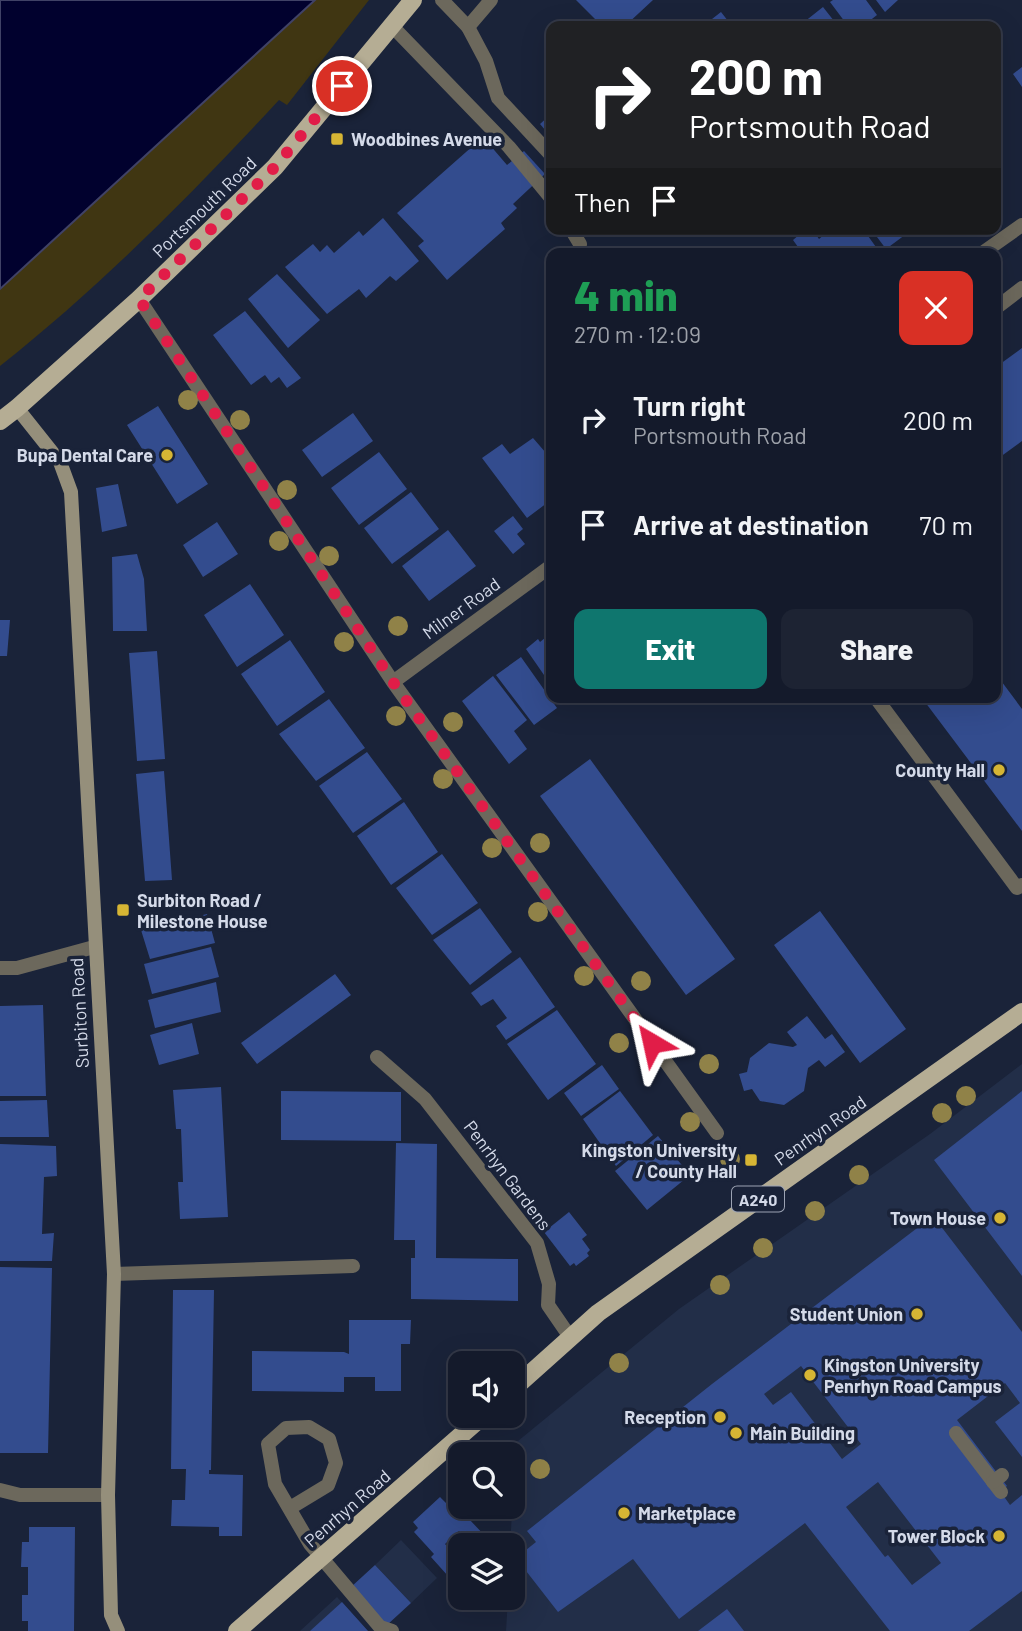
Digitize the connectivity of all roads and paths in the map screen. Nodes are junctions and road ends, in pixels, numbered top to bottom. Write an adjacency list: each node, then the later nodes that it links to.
1 (413, 0): 4 (main road, Portsmouth Road)
2 (442, 0): 5 (street)
3 (491, 0): 5 (street)
4 (392, 26): 7 (street); 13 (main road, Portsmouth Road)
5 (468, 27): 6 (street)
6 (546, 150)
7 (546, 192)
8 (1022, 225): 11 (street)
9 (574, 235): 10 (street)
10 (580, 244)
11 (989, 248)
12 (1022, 288): 14 (street)
13 (139, 299): 15 (main road, Portsmouth Road); 18 (street)
14 (1001, 304)
15 (17, 408): 16 (main road, Portsmouth Road); 21 (main road, Surbiton Road)
16 (0, 421)
17 (546, 570): 18 (street, Milner Road)
18 (393, 682): 25 (street)
19 (880, 703): 20 (street)
20 (1022, 885)
21 (94, 947): 22 (street); 27 (main road, Surbiton Road)
22 (0, 968)
23 (1022, 1012): 28 (main road, Penrhyn Road / A240)
24 (377, 1057): 28 (street, Penrhyn Gardens)
25 (717, 1133)
26 (353, 1266): 27 (street)
27 (114, 1274): 34 (main road, Surbiton Road)
28 (570, 1338): 29 (main road, Penrhyn Road / A240)
29 (525, 1378)
30 (469, 1428): 36 (main road, Penrhyn Road)
31 (956, 1433): 32 (street)
32 (999, 1483)
33 (0, 1490): 34 (street)
34 (108, 1495): 37 (main road, Surbiton Road)
35 (290, 1508): 35 (street); 36 (street)
36 (322, 1558): 38 (main road, Penrhyn Road); 39 (street)
37 (118, 1631)
38 (237, 1631)
39 (392, 1631)

